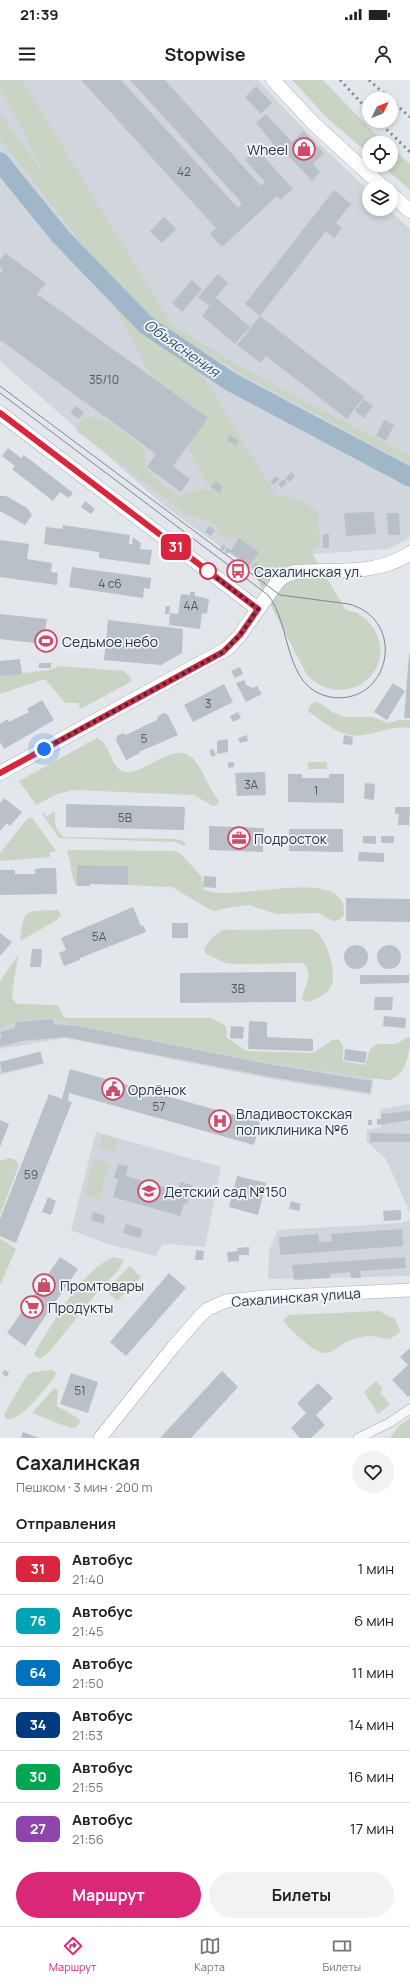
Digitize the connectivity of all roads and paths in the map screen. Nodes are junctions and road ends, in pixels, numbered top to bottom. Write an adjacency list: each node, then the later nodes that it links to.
1 (273, 80): 2 (main road)
2 (374, 180)
3 (398, 200): 4 (main road)
4 (410, 211)
5 (0, 413): 7 (main road)
6 (410, 553): 7 (main road)
7 (258, 609): 8 (main road)
8 (0, 773)
9 (410, 1290): 11 (main road, Сахалинская улица)
10 (410, 1409): 12 (street)
11 (100, 1438)
12 (358, 1438)

